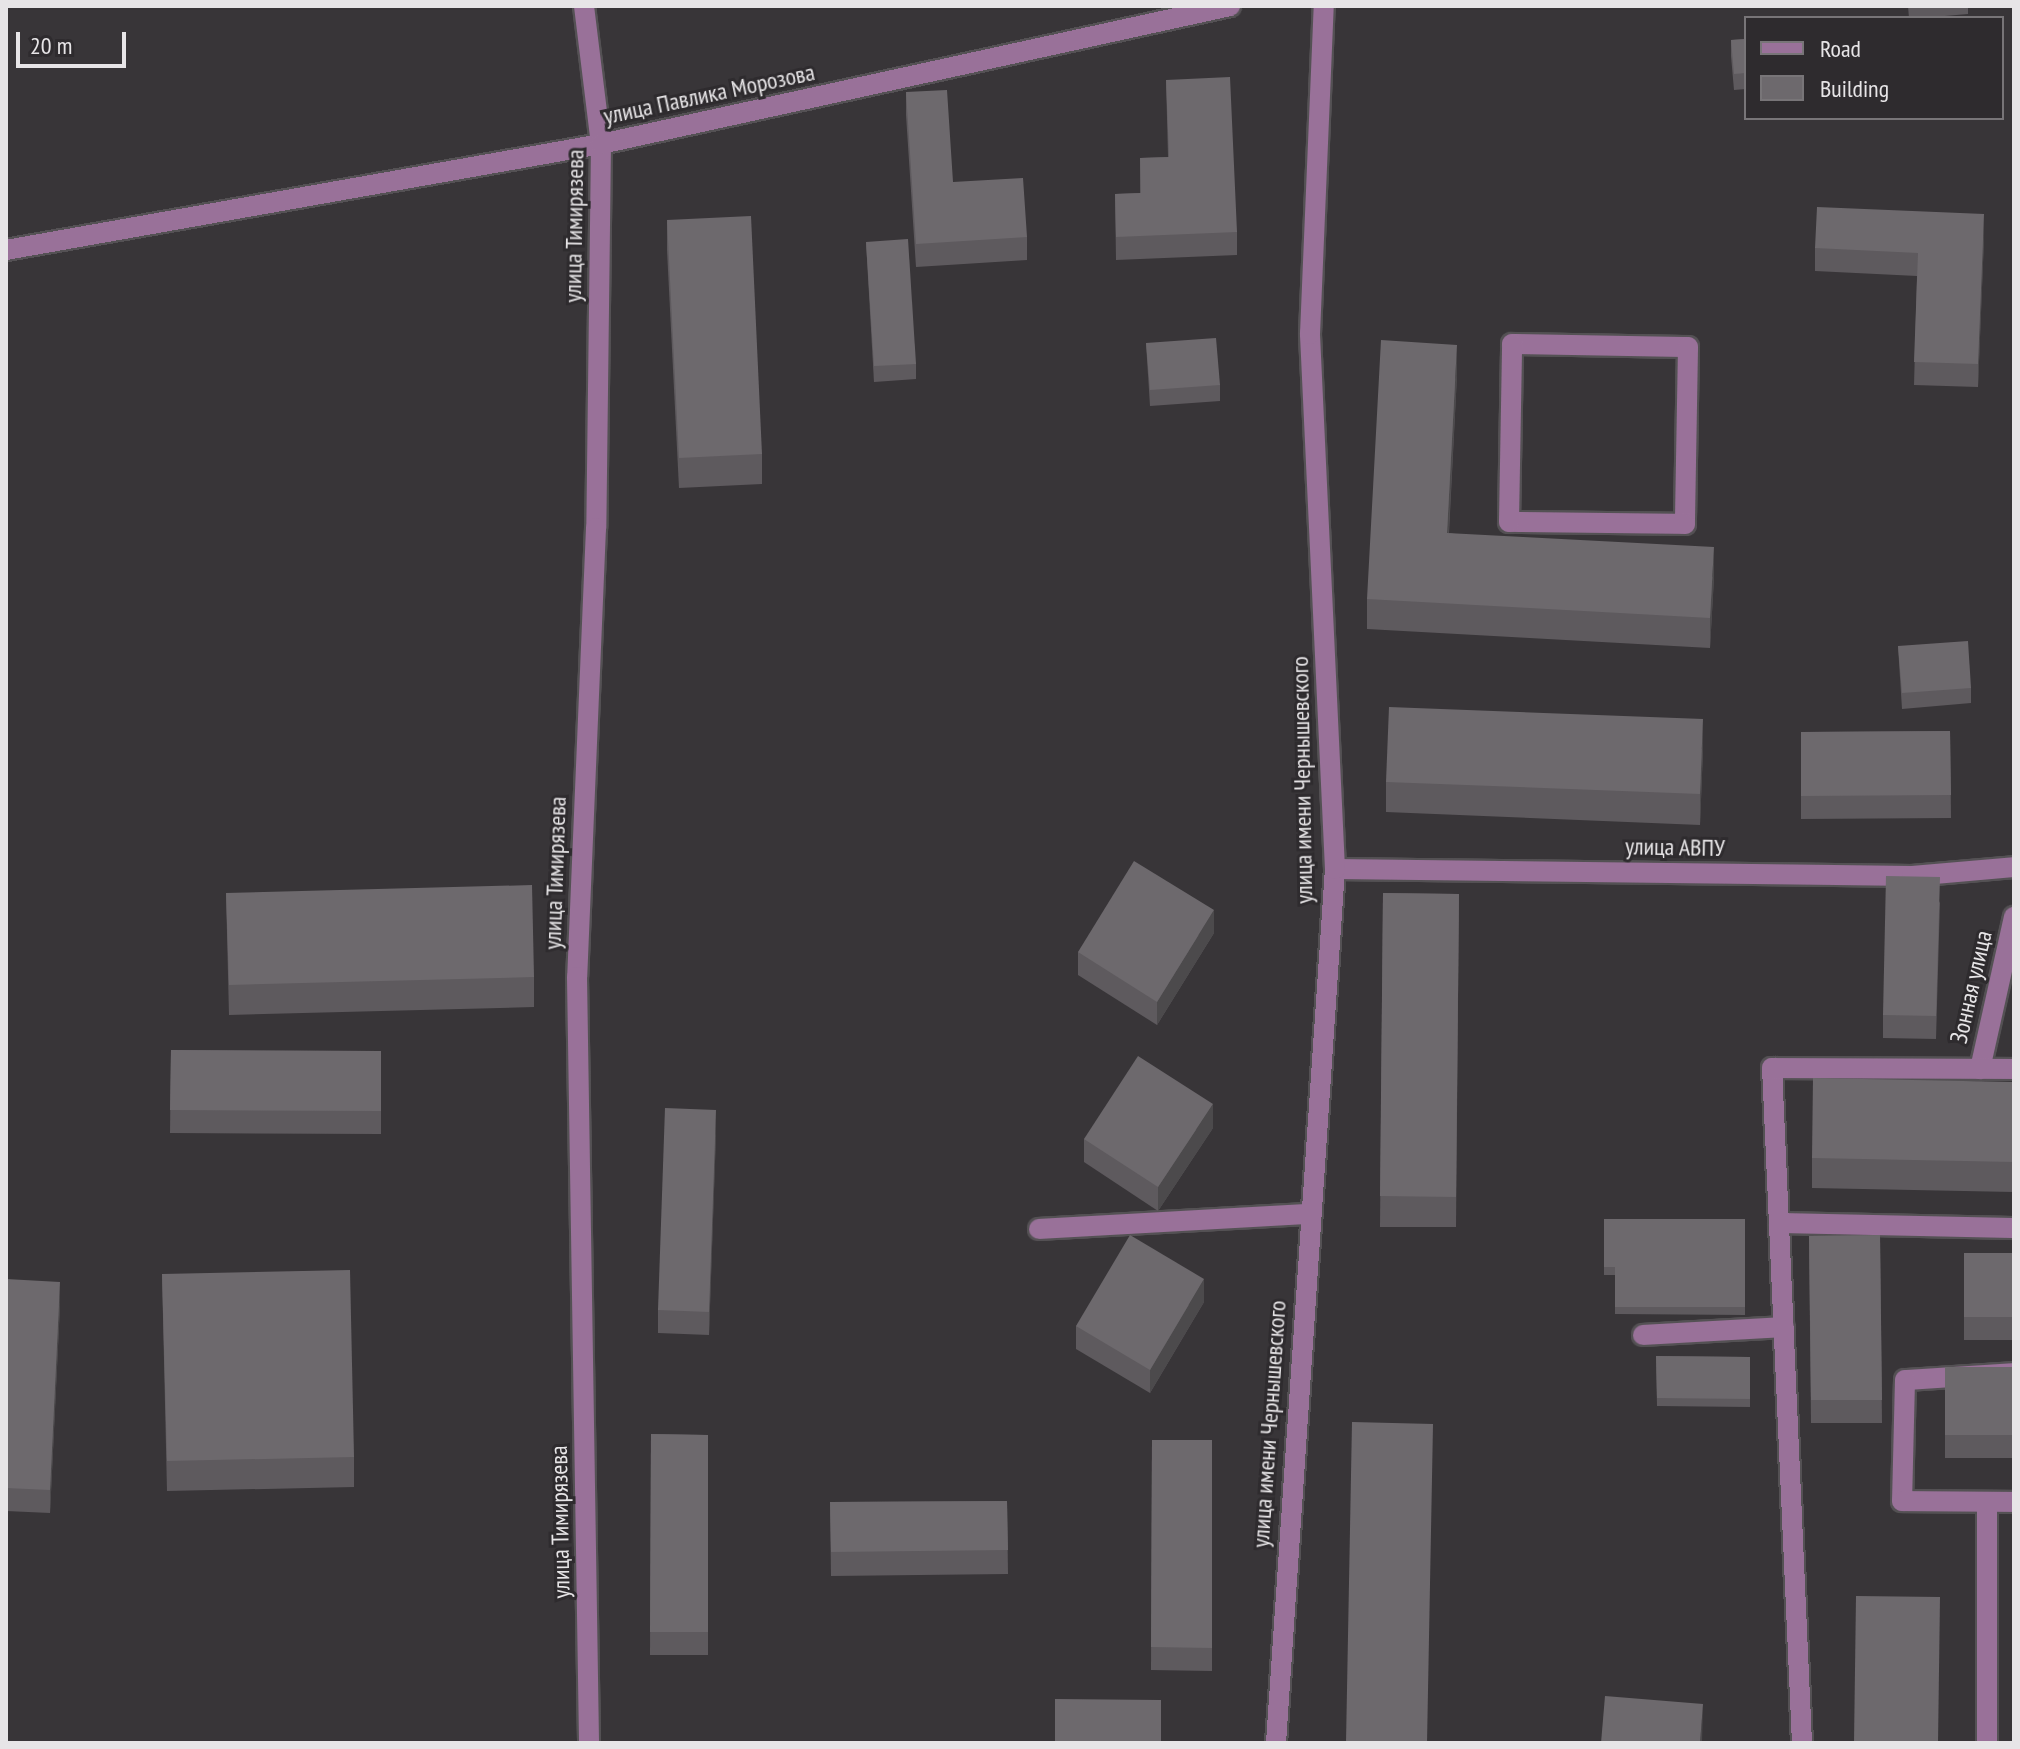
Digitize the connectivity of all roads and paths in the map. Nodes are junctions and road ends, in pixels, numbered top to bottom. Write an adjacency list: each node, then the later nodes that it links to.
1 (584, 6): 4 (street, улица Тимирязева)
2 (1230, 6): 4 (street, улица Павлика Морозова)
3 (1324, 6): 8 (street, улица имени Чернышевского)
4 (601, 144): 5 (street, улица Павлика Морозова); 21 (street, улица Тимирязева)
5 (6, 250)
6 (1512, 344): 6 (street)
7 (2014, 867): 8 (street, улица АВПУ)
8 (1335, 869): 12 (street, улица имени Чернышевского)
9 (2014, 917): 10 (street, Зонная улица)
10 (1980, 1069): 11 (street); 13 (street)
11 (2014, 1069)
12 (1310, 1214): 15 (street); 22 (street, улица имени Чернышевского)
13 (1779, 1223): 14 (street); 16 (street)
14 (2014, 1228)
15 (1039, 1229)
16 (1784, 1327): 17 (street); 23 (street)
17 (1643, 1335)
18 (2014, 1373): 19 (street)
19 (1987, 1502): 20 (street); 24 (street)
20 (2014, 1502)
21 (589, 1743)
22 (1276, 1743)
23 (1802, 1743)
24 (1987, 1743)

